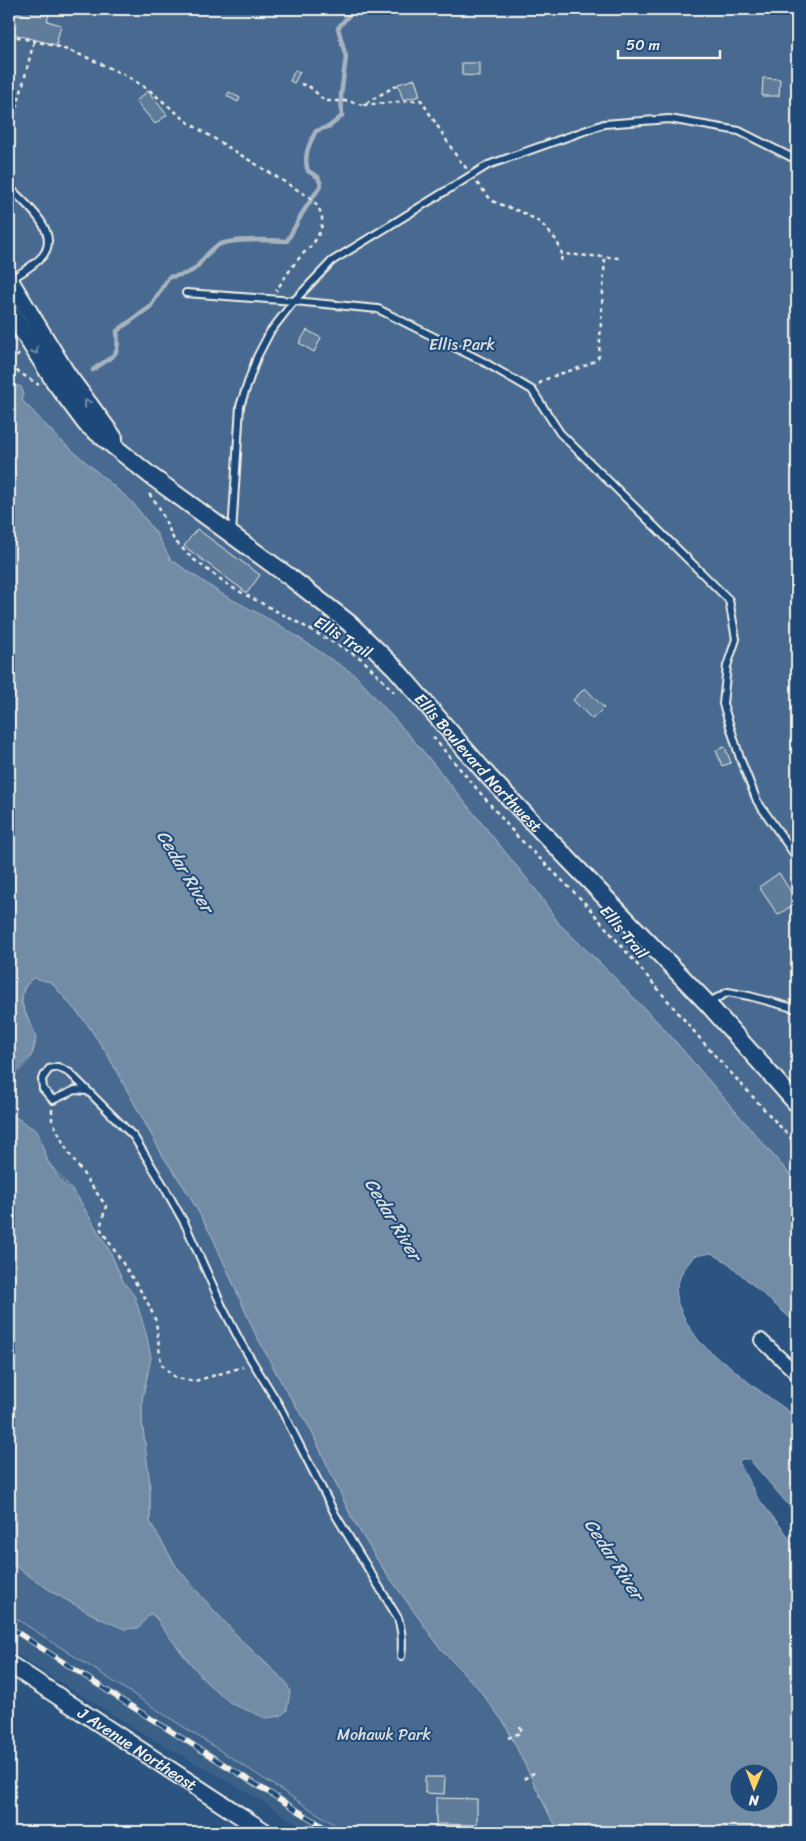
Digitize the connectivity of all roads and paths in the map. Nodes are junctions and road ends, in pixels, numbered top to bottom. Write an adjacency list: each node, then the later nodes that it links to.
1 (9, 35): 2 (path)
2 (34, 41): 6 (path); 16 (path)
3 (301, 84): 5 (path)
4 (397, 85): 5 (path)
5 (362, 105): 8 (path)
6 (9, 139)
7 (797, 160): 8 (lane)
8 (472, 175): 10 (path); 17 (lane)
9 (9, 186): 14 (lane)
10 (562, 254): 11 (path); 13 (path)
11 (605, 257): 12 (path); 22 (path)
12 (620, 258)
13 (562, 261)
14 (9, 280): 23 (street, Ellis Boulevard Northwest, one-way to 14)
15 (186, 293): 16 (lane)
16 (270, 299): 17 (lane)
17 (294, 301): 22 (lane); 25 (lane)
18 (9, 310): 23 (street, Ellis Boulevard Northwest, one-way to 23)
19 (22, 351): 20 (path)
20 (9, 366): 21 (path)
21 (43, 389)
22 (532, 390): 28 (lane)
23 (127, 456): 25 (street, Ellis Boulevard Northwest)
24 (148, 493): 26 (path, Ellis Trail)
25 (232, 535): 29 (street, Ellis Boulevard Northwest)
26 (397, 696)
27 (432, 735): 34 (path, Ellis Trail)
28 (797, 858)
29 (707, 1003): 30 (lane); 33 (street, Ellis Boulevard Northwest)
30 (797, 1009)
31 (87, 1091): 32 (lane); 32 (lane); 36 (lane)
32 (52, 1100): 36 (path)
33 (797, 1104)
34 (797, 1145)
35 (761, 1340): 37 (street)
36 (254, 1364): 38 (lane)
37 (797, 1374)
38 (400, 1656)
39 (9, 1664): 44 (street, J Avenue Northeast)
40 (520, 1727): 41 (path)
41 (508, 1738)
42 (538, 1771): 43 (path)
43 (524, 1778)
44 (265, 1832)

